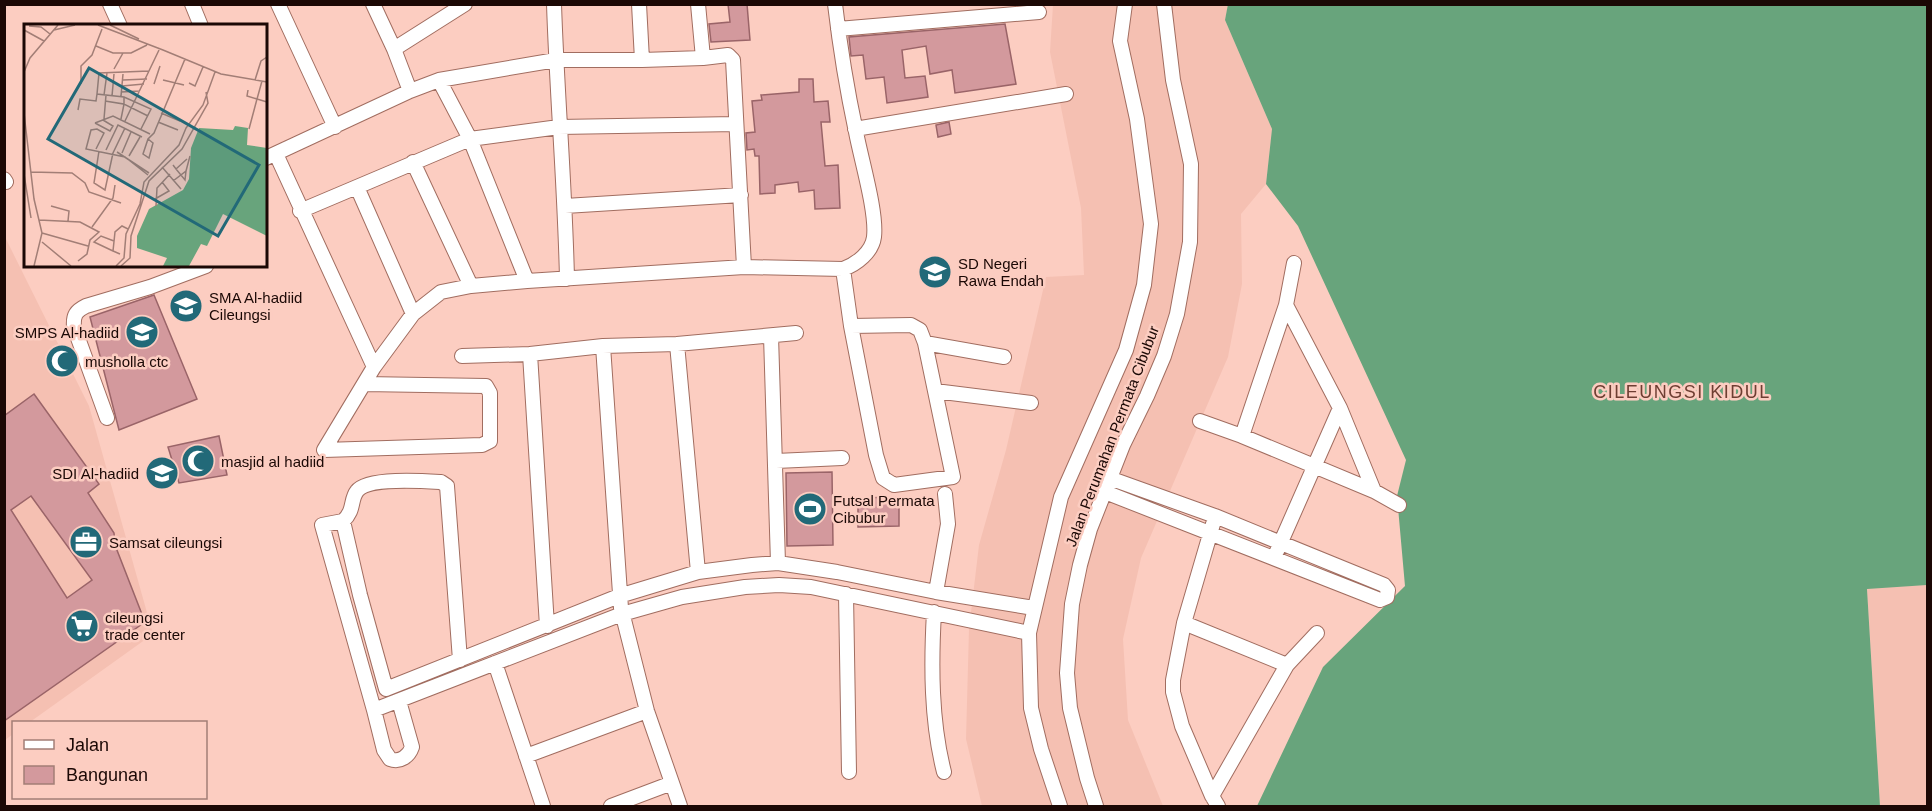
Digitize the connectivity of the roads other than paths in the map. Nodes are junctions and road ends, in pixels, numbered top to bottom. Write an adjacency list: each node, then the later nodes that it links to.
1 (111, 4): 13 (street)
2 (192, 4): 14 (street)
3 (278, 4): 24 (street)
4 (373, 4): 16 (street)
5 (465, 4): 16 (street)
6 (554, 4): 18 (street)
7 (639, 4): 19 (street)
8 (698, 4): 17 (street)
9 (835, 4): 15 (street)
10 (1125, 4): 78 (street, Jalan Perumahan Permata Cibubur)
11 (1164, 4): 63 (street, Jalan Perumahan Permata Cibubur)
12 (1039, 12): 15 (street)
13 (119, 24)
14 (200, 24)
15 (838, 29): 26 (street)
16 (394, 49): 21 (street)
17 (703, 58): 19 (street); 23 (street)
18 (556, 60): 19 (street); 20 (street); 25 (street)
19 (642, 60)
20 (439, 80): 21 (street); 27 (street)
21 (410, 91): 24 (street)
22 (1066, 94): 26 (street)
23 (736, 124): 25 (street); 31 (street)
24 (335, 127): 28 (street)
25 (559, 127): 27 (street); 32 (street)
26 (855, 129): 37 (street)
27 (470, 139): 29 (street); 39 (street)
28 (271, 156): 33 (street)
29 (413, 162): 30 (street); 40 (street)
30 (357, 187): 33 (street); 42 (street)
31 (741, 195): 32 (street); 36 (street)
32 (565, 206): 38 (street)
33 (300, 211): 52 (street)
34 (1294, 263): 41 (street)
35 (203, 267): 57 (street)
36 (744, 267): 37 (street); 38 (street)
37 (843, 269): 43 (street)
38 (567, 279): 39 (street)
39 (527, 281): 40 (street)
40 (471, 286): 42 (street)
41 (1286, 305): 56 (street); 59 (street)
42 (413, 314): 52 (street)
43 (851, 326): 46 (street); 54 (street)
44 (796, 333): 45 (street)
45 (771, 336): 47 (street); 61 (street)
46 (925, 343): 51 (street); 54 (street)
47 (677, 344): 48 (street); 74 (street)
48 (603, 346): 49 (street); 77 (street)
49 (530, 354): 50 (street); 81 (street)
50 (462, 356)
51 (1004, 357)
52 (374, 367): 53 (street)
53 (364, 384): 53 (street)
54 (935, 391): 55 (street)
55 (1031, 403)
56 (1341, 408): 62 (street); 65 (street)
57 (107, 418)
58 (1200, 421): 59 (street)
59 (1242, 436): 62 (street)
60 (842, 458): 61 (street)
61 (776, 461): 73 (street)
62 (1314, 466): 65 (street); 71 (street)
63 (1112, 479): 64 (street, Jalan Perumahan Permata Cibubur); 68 (street)
64 (1105, 492): 70 (street); 101 (street, Jalan Perumahan Permata Cibubur)
65 (1374, 492): 67 (street)
66 (945, 494): 75 (street)
67 (1398, 505)
68 (1215, 516): 70 (street); 71 (street)
69 (343, 521): 84 (street); 87 (street); 88 (street)
70 (1210, 531): 72 (street); 80 (street)
71 (1281, 543): 72 (street); 72 (street)
72 (1274, 558)
73 (778, 563): 74 (street); 75 (street)
74 (698, 572): 77 (street)
75 (936, 592): 78 (street)
76 (846, 594): 77 (street); 79 (street); 93 (street)
77 (621, 605): 81 (street); 85 (street); 91 (street)
78 (1034, 608): 82 (street, Jalan Perumahan Permata Cibubur)
79 (934, 612): 82 (street); 94 (street)
80 (1184, 623): 86 (street); 96 (street)
81 (547, 626): 84 (street)
82 (1029, 633): 100 (street, Jalan Perumahan Permata Cibubur)
83 (1317, 633): 86 (street)
84 (460, 660): 87 (street)
85 (495, 663): 89 (street); 92 (street)
86 (1287, 665): 96 (street)
87 (386, 689): 88 (street); 89 (street)
88 (370, 694): 90 (street)
89 (395, 703): 90 (street); 90 (street)
90 (374, 710)
91 (647, 711): 92 (street); 95 (street)
92 (526, 756): 97 (street)
93 (849, 772)
94 (944, 772)
95 (672, 783): 98 (street); 99 (street)
96 (1215, 802)
97 (543, 807)
98 (611, 807)
99 (680, 807)
100 (1060, 807)
101 (1096, 807)

